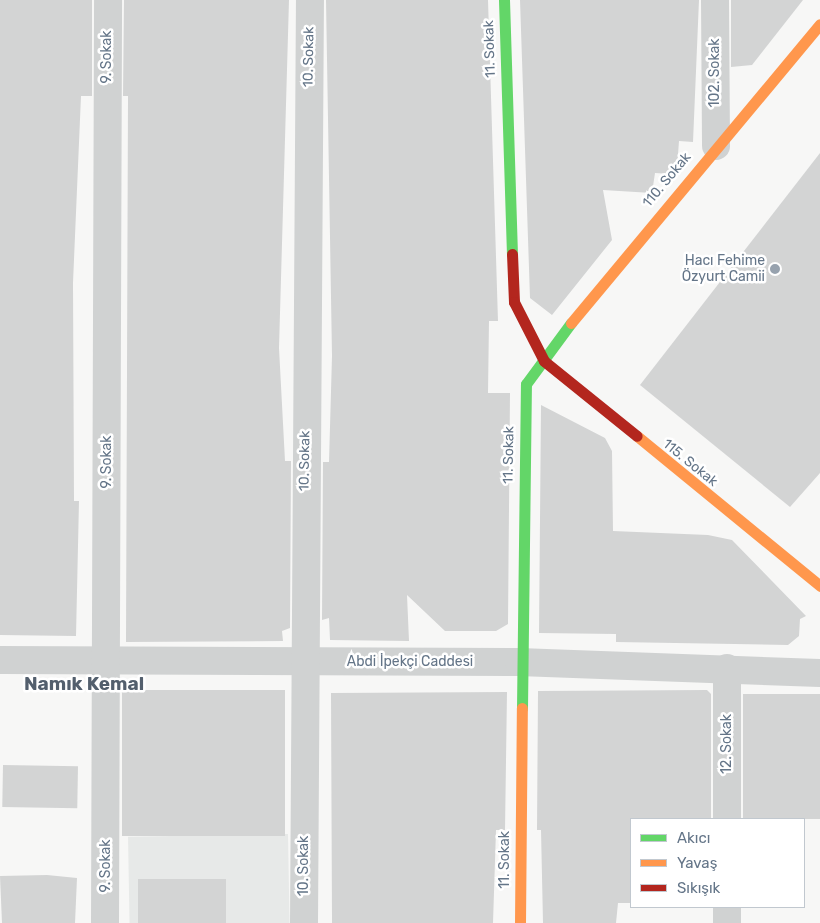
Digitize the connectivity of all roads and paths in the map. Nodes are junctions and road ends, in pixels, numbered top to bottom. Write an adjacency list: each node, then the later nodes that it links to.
1 (108, 0): 10 (street, 9. Sokak)
2 (310, 0): 12 (street, 10. Sokak)
3 (504, 0): 7 (street, 11. Sokak)
4 (715, 0): 6 (street, 102. Sokak)
5 (820, 24): 6 (street, 110. Sokak)
6 (716, 146): 7 (street, 110. Sokak)
7 (544, 361): 8 (street, 115. Sokak); 11 (street, 11. Sokak)
8 (820, 586)
9 (0, 660): 10 (street, Abdi İpekçi Caddesi)
10 (106, 660): 12 (street, Abdi İpekçi Caddesi); 17 (street, 9. Sokak)
11 (520, 662): 12 (street, Abdi İpekçi Caddesi); 13 (street, Abdi İpekçi Caddesi); 19 (street, 11. Sokak)
12 (302, 663): 18 (street, 10. Sokak)
13 (727, 668): 14 (street, Abdi İpekçi Caddesi); 15 (street, 12. Sokak)
14 (820, 672)
15 (727, 818)
16 (727, 908): 20 (street)
17 (105, 923)
18 (304, 923)
19 (520, 923)
20 (727, 923)

